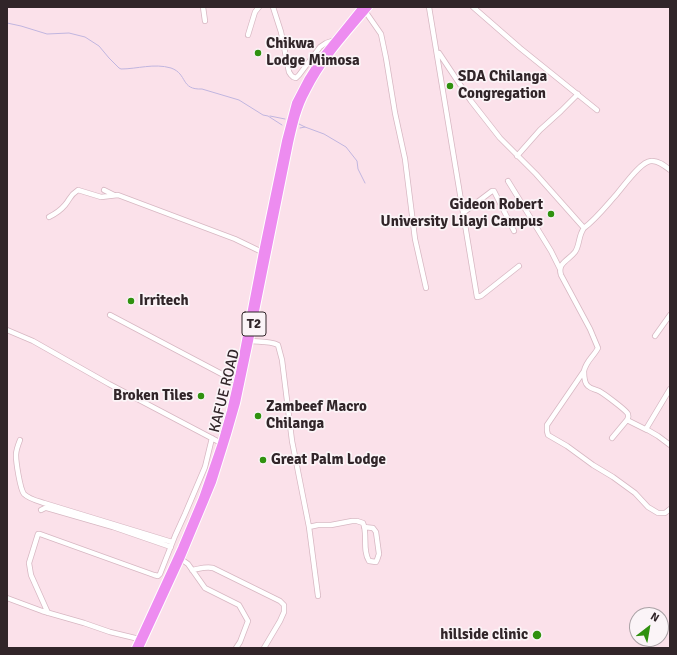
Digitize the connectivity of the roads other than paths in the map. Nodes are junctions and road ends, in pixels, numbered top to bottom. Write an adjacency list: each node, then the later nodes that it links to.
1 (203, 7): 7 (street)
2 (259, 7): 8 (street)
3 (273, 7): 9 (street)
4 (429, 7): 10 (street)
5 (473, 7): 11 (street)
6 (365, 8): 9 (highway, KAFUE ROAD / T2); 25 (street); 30 (highway, KAFUE ROAD / T2)
7 (205, 21)
8 (248, 35)
9 (335, 40): 22 (highway, KAFUE ROAD / T2)
10 (437, 50): 13 (street); 18 (street)
11 (578, 94): 12 (street); 13 (street)
12 (597, 110)
13 (517, 156): 20 (street)
14 (670, 170): 20 (street)
15 (508, 181): 24 (street)
16 (104, 190): 17 (street)
17 (114, 195): 19 (street); 22 (street)
18 (463, 213): 21 (street); 23 (street)
19 (49, 217)
20 (584, 228): 24 (street)
21 (514, 231)
22 (262, 252): 32 (highway, KAFUE ROAD / T2)
23 (519, 266)
24 (560, 269): 31 (street)
25 (426, 288)
26 (110, 315): 32 (street)
27 (670, 315): 29 (street)
28 (7, 330): 36 (street)
29 (655, 336)
30 (250, 341): 45 (street); 49 (highway, KAFUE ROAD / T2)
31 (584, 371): 34 (street); 43 (street)
32 (237, 382): 39 (highway, KAFUE ROAD / T2)
33 (670, 389): 35 (street)
34 (627, 420): 35 (street); 37 (street)
35 (647, 430): 40 (street)
36 (212, 438): 39 (street); 41 (street)
37 (612, 438)
38 (20, 440): 47 (street)
39 (221, 443): 42 (highway, KAFUE ROAD / T2)
40 (670, 446)
41 (192, 497): 42 (street); 47 (street)
42 (201, 501): 48 (highway, KAFUE ROAD / T2)
43 (670, 509)
44 (41, 510): 47 (street)
45 (309, 527): 46 (street); 51 (street)
46 (364, 527): 46 (street)
47 (172, 544): 48 (street); 53 (street)
48 (181, 548): 54 (highway, KAFUE ROAD / T2)
49 (181, 559): 50 (street); 55 (highway, KAFUE ROAD / T2)
50 (192, 570): 57 (street); 58 (street)
51 (318, 596)
52 (7, 598): 53 (street)
53 (48, 613): 54 (street)
54 (139, 639): 56 (highway, KAFUE ROAD / T2)
55 (142, 647)
56 (135, 648)
57 (236, 648)
58 (264, 648)

